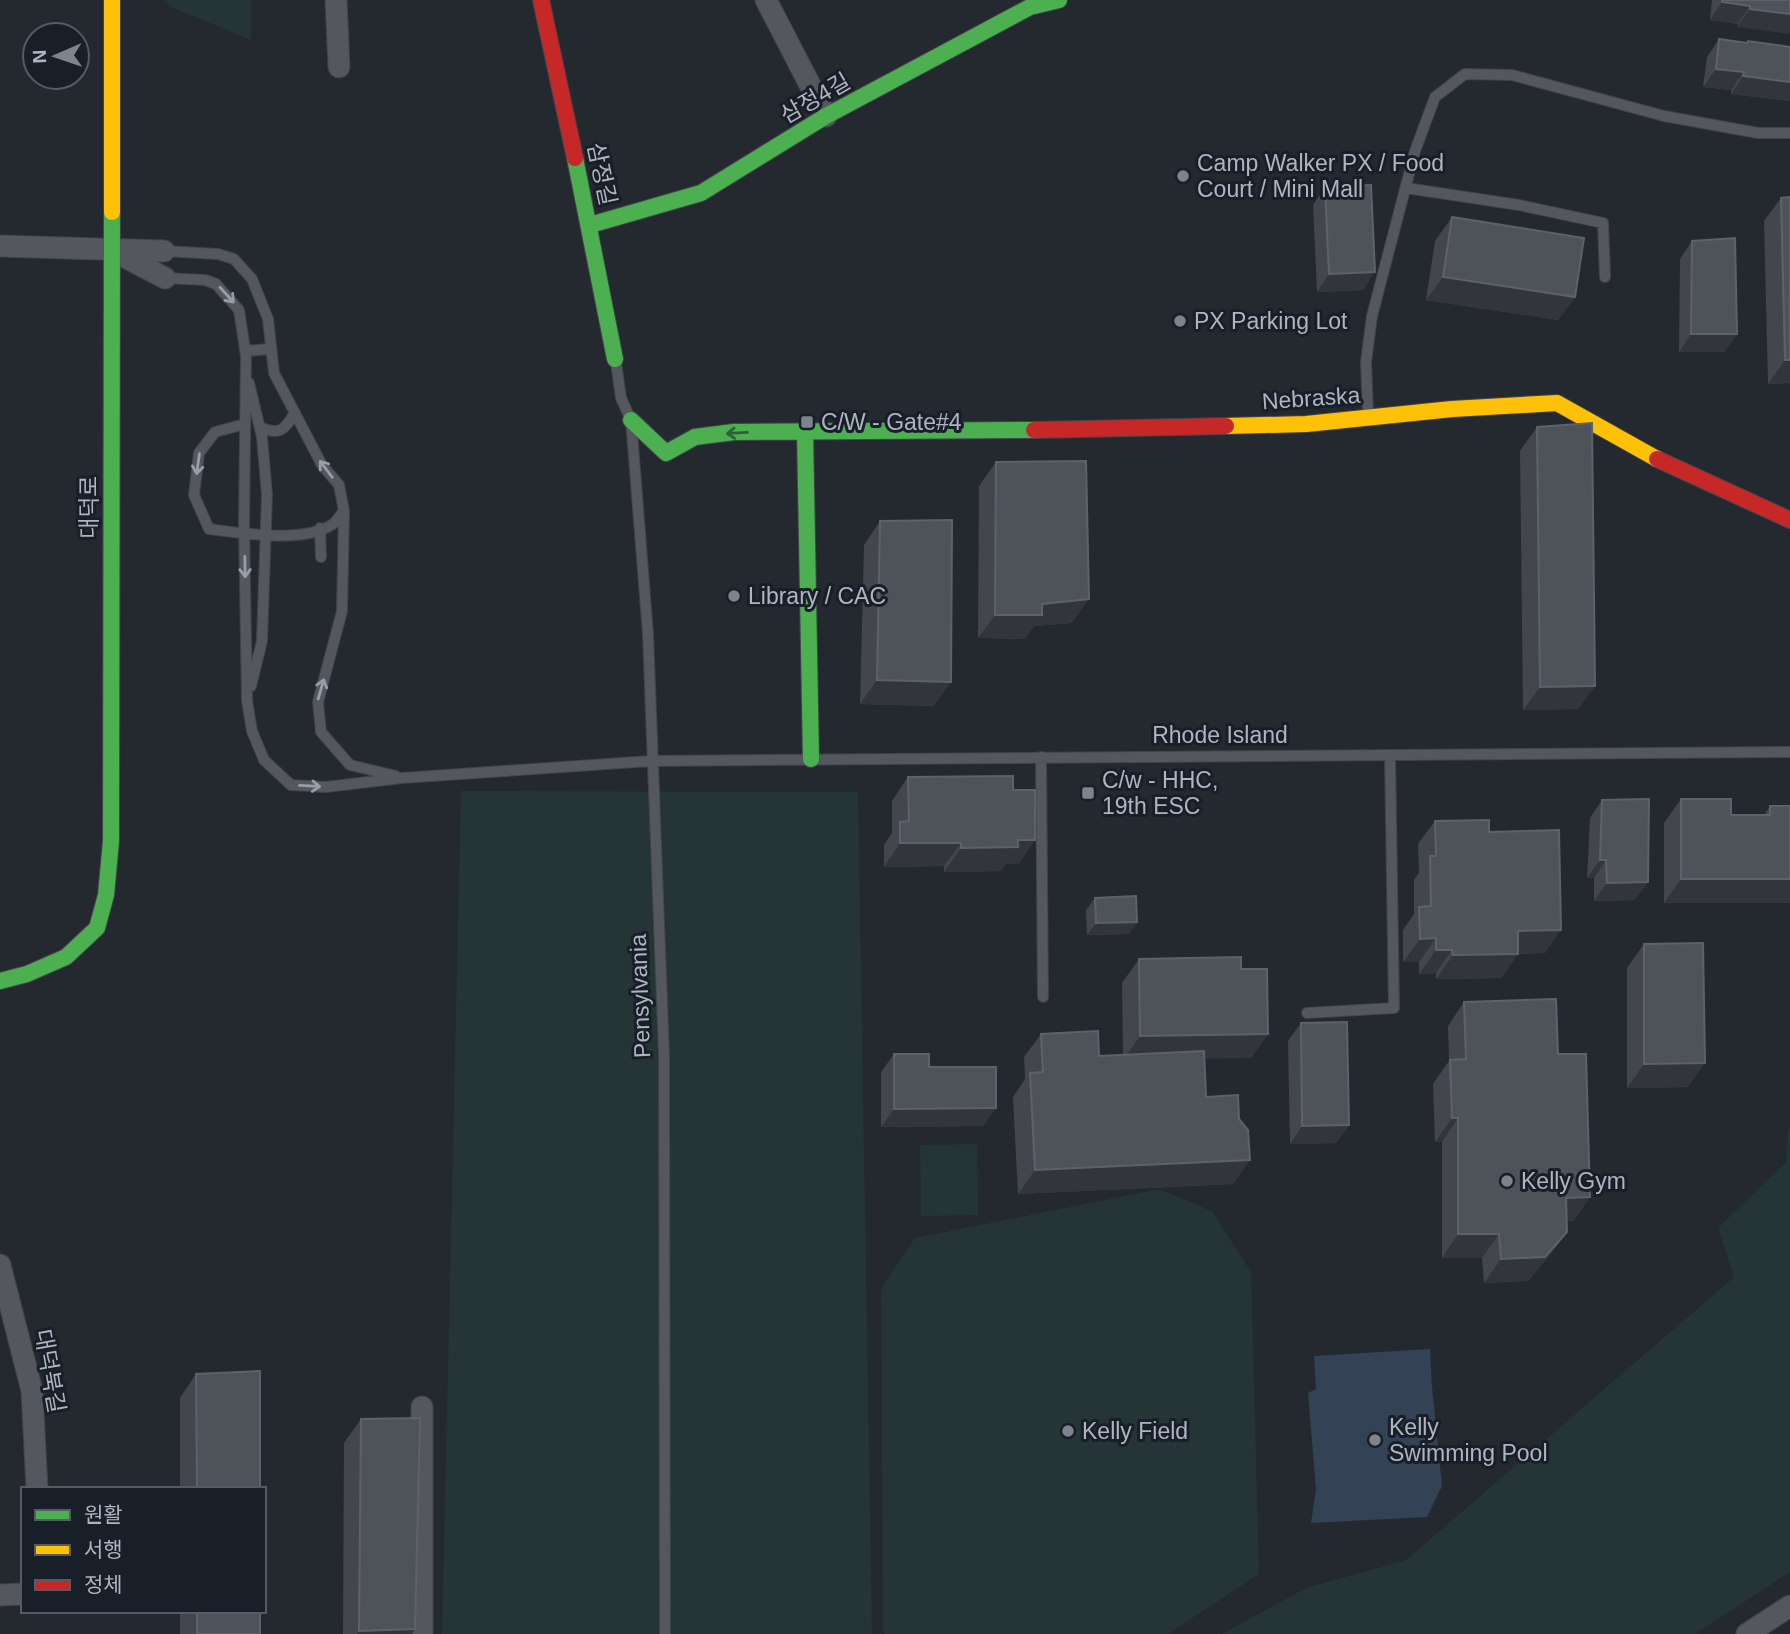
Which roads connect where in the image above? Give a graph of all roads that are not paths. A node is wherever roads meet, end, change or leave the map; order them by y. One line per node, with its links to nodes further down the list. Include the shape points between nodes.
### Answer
1 (113, 0): 13 (street, 대덕로)
2 (336, 0): 7 (street)
3 (541, 0): 11 (street, 삼정길)
4 (766, 0): 8 (street)
5 (1059, 0): 6 (street, 삼정4길)
6 (1028, 3): 8 (street, 삼정4길)
7 (339, 67)
8 (826, 116): 11 (street, 삼정4길, via 701,194)
9 (1790, 133): 10 (lane, via 1758,133 1664,116 1512,75 1465,74 1435,97)
10 (1406, 188): 15 (lane, via 1603,223); 22 (lane, via 1372,316 1366,362)
11 (590, 225): 19 (street, 삼정길)
12 (0, 246): 13 (street)
13 (112, 250): 14 (street); 16 (street); 40 (street, 대덕로, via 111,841 106,895 97,928 66,957)
14 (164, 251): 17 (lane, via 218,254 244,268 268,319)
15 (1605, 277)
16 (164, 278): 18 (lane, one-way to 18, via 205,280 226,293 239,310)
17 (270, 349): 18 (lane); 21 (lane, via 274,373)
18 (245, 351): 20 (lane)
19 (615, 359): 23 (lane, Pensylvania, via 621,398)
20 (245, 367): 24 (lane); 25 (lane)
21 (295, 413): 25 (lane, via 281,430); 27 (lane, one-way to 21, via 339,485 322,465)
22 (1368, 417): 26 (street, Nebraska, via 1306,424); 28 (street, Nebraska, via 1557,403 1669,466)
23 (631, 421): 26 (street, Nebraska, one-way to 23, via 695,437 666,453); 38 (lane, Pensylvania, via 648,634)
24 (245, 424): 30 (lane); 30 (lane, one-way to 30, via 215,432 199,453 194,495 209,529)
25 (260, 427): 31 (lane)
26 (805, 431): 37 (street)
27 (344, 511): 29 (lane, via 332,524); 39 (lane, one-way to 27, via 350,765 321,732 318,702 342,611)
28 (1790, 520)
29 (320, 528): 31 (lane); 32 (lane)
30 (245, 534): 31 (lane); 33 (lane, one-way to 33)
31 (266, 537): 33 (lane, via 262,641)
32 (321, 557)
33 (247, 701): 39 (lane, Rhode Island, one-way to 39, via 252,731 264,760 291,785 326,787)
34 (1790, 752): 35 (lane, Rhode Island)
35 (1390, 755): 36 (lane, Rhode Island); 42 (lane, via 1394,1008)
36 (1041, 757): 37 (lane, Rhode Island); 41 (lane)
37 (811, 759): 38 (lane, Rhode Island)
38 (651, 761): 39 (lane, Rhode Island); 50 (lane, Pensylvania, via 664,1054)
39 (402, 778)
40 (0, 981)
41 (1043, 997)
42 (1307, 1013)
43 (0, 1265): 45 (street, 대덕북길, via 32,1391)
44 (422, 1406): 49 (street)
45 (37, 1487)
46 (21, 1594): 47 (street)
47 (0, 1595)
48 (1790, 1606): 51 (street)
49 (422, 1634)
50 (665, 1634)
51 (1747, 1634)

